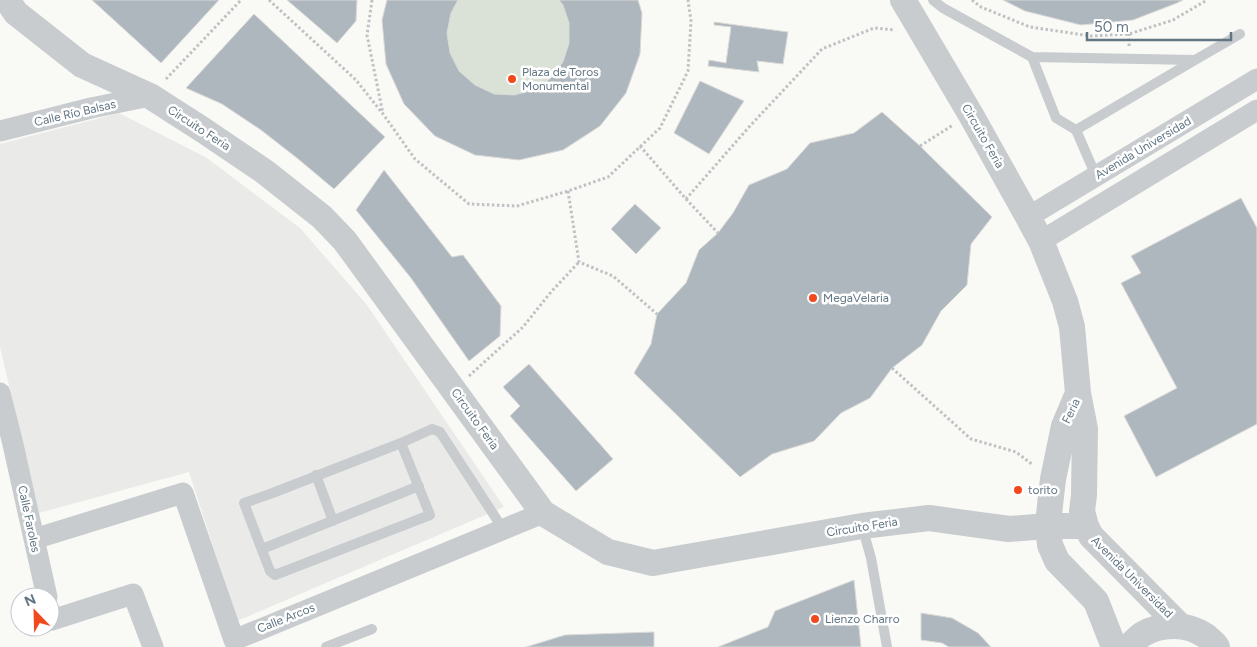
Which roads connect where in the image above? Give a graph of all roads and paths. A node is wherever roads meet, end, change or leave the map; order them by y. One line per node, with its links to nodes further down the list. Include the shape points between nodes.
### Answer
1 (7, 0): 15 (street, Circuito Feria, via 16,13 82,65)
2 (241, 0): 15 (path)
3 (269, 0): 17 (path, via 356,80)
4 (372, 0): 17 (path, via 367,35)
5 (688, 0): 21 (path, via 691,21 688,71 660,128)
6 (903, 0): 10 (street, Circuito Feria)
7 (933, 0): 12 (lane)
8 (972, 0): 9 (path, via 981,7 1030,27 1091,36 1129,34 1173,20)
9 (1207, 0)
10 (922, 31): 18 (street, Circuito Feria); 25 (path, via 874,28 822,49)
11 (1240, 34): 13 (lane)
12 (1032, 57): 13 (lane); 19 (lane, via 1056,118)
13 (1195, 60): 19 (lane)
14 (1257, 79): 23 (street, Avenida Universidad)
15 (150, 96): 20 (street, Calle Río Balsas); 32 (street, Circuito Feria, via 265,172 322,217 345,242)
16 (1257, 110): 28 (street)
17 (383, 114): 24 (path, via 415,159 470,204 517,206)
18 (971, 115): 22 (path); 26 (street, Circuito Feria)
19 (1076, 130): 23 (lane)
20 (0, 131)
21 (640, 146): 24 (path, via 608,177); 25 (path)
22 (920, 146)
23 (1096, 176): 26 (street, Avenida Universidad)
24 (568, 192): 29 (path)
25 (686, 199): 27 (path)
26 (1028, 217): 28 (street, Circuito Feria)
27 (718, 233)
28 (1041, 241): 34 (street, Circuito Feria, via 1072,327)
29 (580, 262): 30 (path, via 613,276); 32 (path, via 523,327)
30 (657, 314)
31 (892, 368): 37 (path, via 971,439 1016,452)
32 (454, 390): 40 (street, Circuito Feria)
33 (0, 392): 35 (street, Calle Faroles)
34 (1078, 393): 43 (street, Feria, via 1064,426); 44 (street, Feria, via 1085,429 1082,511)
35 (6, 442): 46 (street, Calle Faroles)
36 (401, 443): 38 (lane); 39 (lane); 45 (lane, via 432,429 440,432)
37 (1036, 467)
38 (316, 475): 41 (lane); 47 (lane, via 244,503)
39 (419, 486): 41 (lane); 47 (lane, via 430,516 275,576 270,572)
40 (543, 513): 42 (street, Circuito Feria, via 608,552 653,563); 45 (street, Calle Arcos)
41 (333, 520): 47 (lane)
42 (862, 526): 43 (street, Circuito Feria, via 929,518 1009,529); 56 (lane)
43 (1048, 526): 44 (street, Circuito Feria); 57 (street, via 1050,545 1057,561 1096,601)
44 (1086, 526): 50 (street, Avenida Universidad, via 1091,536)
45 (502, 529): 52 (street, Calle Arcos)
46 (34, 538): 48 (street, Calle Faroles); 52 (street, Calle Arcos, via 183,493)
47 (262, 549)
48 (45, 587)
49 (60, 617): 54 (street, via 133,594)
50 (1180, 626): 53 (street, via 1199,632); 58 (street, via 1160,627 1142,634)
51 (372, 629): 55 (lane)
52 (235, 643)
53 (1217, 646)
54 (153, 647)
55 (326, 647)
56 (887, 647)
57 (1114, 647)
58 (1128, 647)

